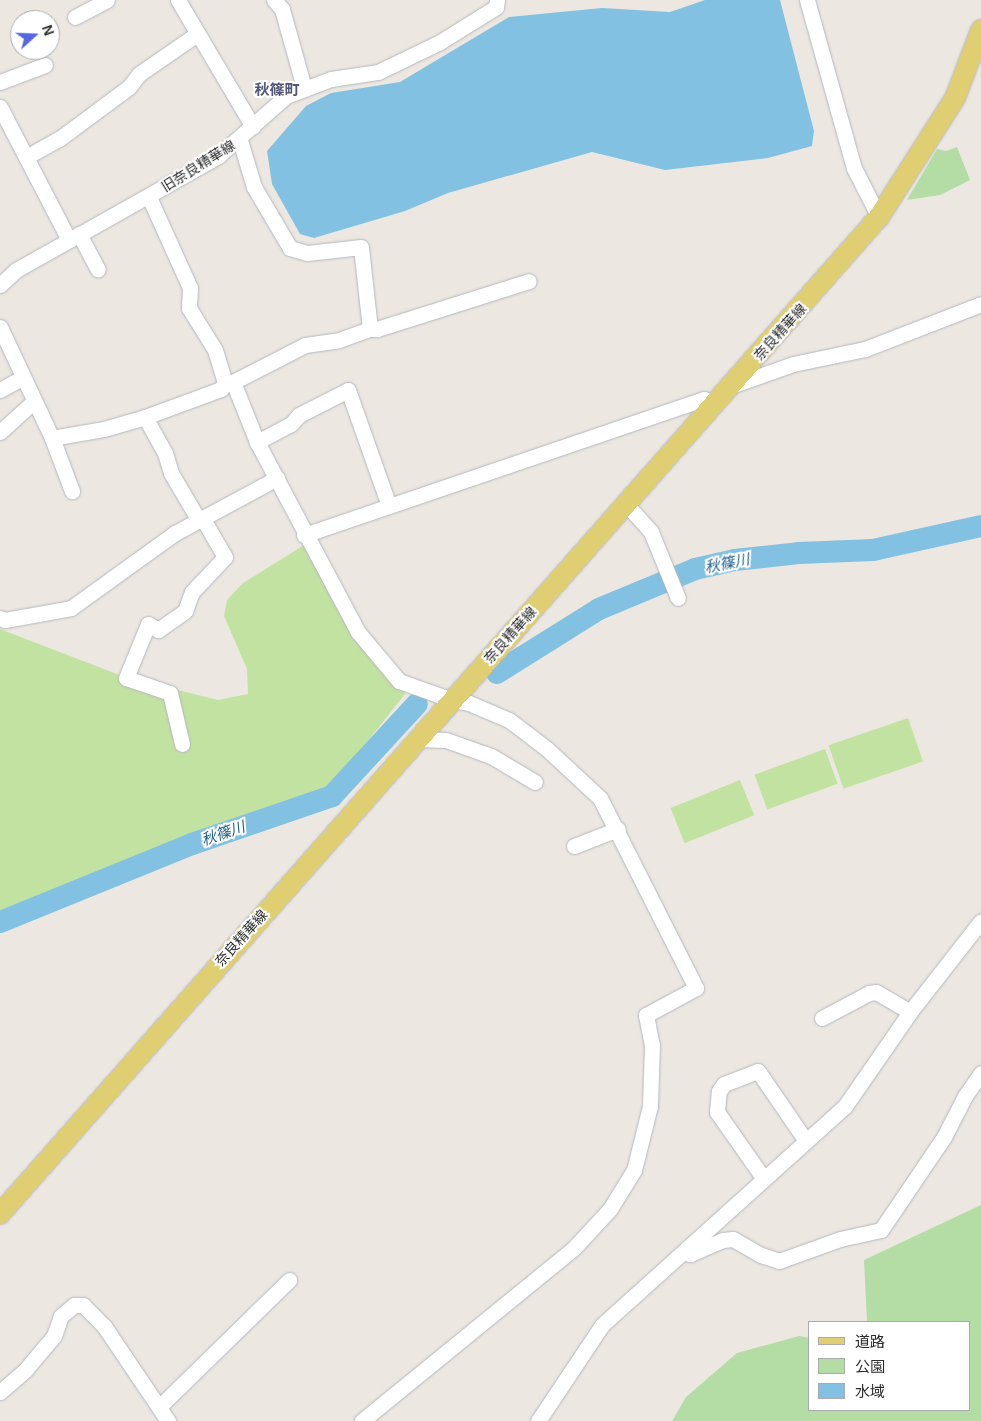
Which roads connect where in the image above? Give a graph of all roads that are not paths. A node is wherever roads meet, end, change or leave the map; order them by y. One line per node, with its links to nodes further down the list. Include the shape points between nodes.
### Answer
1 (107, 0): 6 (street)
2 (178, 0): 8 (street)
3 (274, 0): 11 (street, via 282,9)
4 (497, 0): 11 (street, 旧奈良精華線, via 496,7 440,42 378,72 331,79)
5 (807, 0): 17 (street, via 854,168)
6 (75, 17)
7 (981, 30): 17 (main road, 奈良精華線, via 955,98)
8 (197, 34): 13 (street); 15 (street, via 140,74 129,87 67,133)
9 (45, 65): 10 (street)
10 (0, 82)
11 (304, 88): 13 (street, 旧奈良精華線, via 276,104)
12 (0, 107): 15 (street)
13 (253, 127): 14 (street, 旧奈良精華線)
14 (240, 140): 16 (street, 旧奈良精華線); 24 (street, via 254,187 290,248 307,253 361,247)
15 (26, 157): 18 (street)
16 (150, 196): 18 (street, 旧奈良精華線); 26 (street, via 190,288 189,308 215,350)
17 (879, 217): 27 (main road, 奈良精華線)
18 (74, 237): 19 (street); 21 (street, 旧奈良精華線, via 16,270)
19 (98, 268)
20 (529, 281): 24 (street, via 377,330)
21 (0, 285)
22 (981, 304): 27 (street, via 865,349 793,364)
23 (0, 327): 25 (street)
24 (370, 329): 26 (street, via 339,340 306,344)
25 (22, 378): 28 (street); 29 (street)
26 (229, 382): 31 (street, via 221,389); 34 (street)
27 (731, 386): 30 (main road, 奈良精華線)
28 (0, 390)
29 (33, 402): 32 (street); 33 (street)
30 (716, 404): 37 (main road, 奈良精華線); 38 (street, via 704,399)
31 (146, 417): 33 (street, via 104,429); 39 (street, via 165,453 171,473)
32 (0, 432)
33 (52, 438): 36 (street)
34 (257, 442): 35 (street); 38 (street, via 291,424 299,415 348,390)
35 (277, 478): 39 (street); 40 (street)
36 (72, 491)
37 (627, 505): 41 (street, via 651,532); 43 (main road, 奈良精華線)
38 (389, 506): 40 (street)
39 (201, 519): 42 (street, via 71,608 5,620); 45 (street, via 225,557 192,592 185,611 158,630 148,624 126,678 170,693)
40 (304, 534): 43 (street, via 358,632 399,681)
41 (676, 594)
42 (0, 618)
43 (452, 700): 44 (main road, 奈良精華線); 47 (street, via 469,703 509,720 548,749 600,798)
44 (417, 739): 46 (street, via 446,740 491,756); 55 (main road, 奈良精華線)
45 (182, 744)
46 (535, 782)
47 (618, 829): 48 (street); 61 (street, via 696,988 646,1015 652,1045 650,1106 634,1170 610,1209 574,1248)
48 (574, 846)
49 (981, 921): 50 (street)
50 (910, 1012): 51 (street, via 876,992 869,992); 53 (street, via 845,1106)
51 (822, 1018)
52 (981, 1073): 56 (street, via 944,1137 881,1230 840,1239 779,1261 733,1239 690,1254)
53 (806, 1141): 54 (street); 54 (street, via 758,1071 724,1084 719,1091 717,1112)
54 (764, 1179): 56 (street)
55 (0, 1214)
56 (687, 1248): 62 (street, via 602,1325)
57 (289, 1280): 59 (street)
58 (0, 1392): 59 (street, via 26,1369 54,1336 60,1316 74,1305 84,1305 104,1326)
59 (159, 1407): 60 (street)
60 (168, 1421)
61 (362, 1421)
62 (538, 1421)

